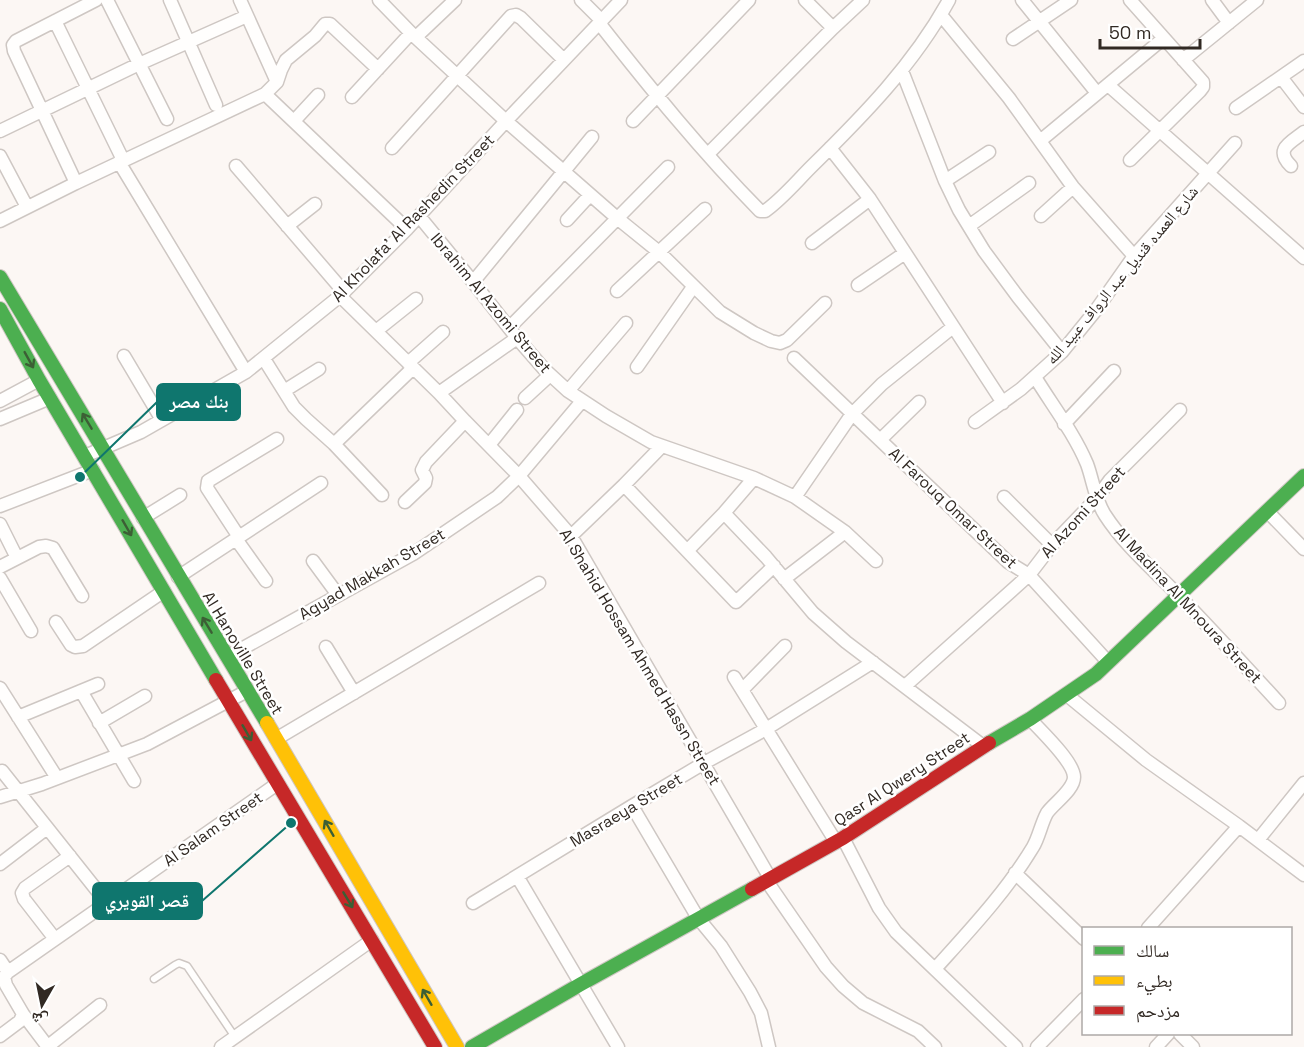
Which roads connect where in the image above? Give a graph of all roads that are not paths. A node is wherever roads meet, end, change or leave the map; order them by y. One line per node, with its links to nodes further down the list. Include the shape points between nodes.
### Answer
1 (96, 0): 20 (street)
2 (107, 0): 32 (street)
3 (170, 0): 28 (street)
4 (240, 0): 19 (street)
5 (379, 0): 25 (street)
6 (455, 0): 25 (street)
7 (581, 0): 21 (street)
8 (621, 0): 21 (street, Al Kholafa' Al Rashedin Street)
9 (805, 0): 24 (street)
10 (863, 0): 24 (street)
11 (949, 0): 18 (street)
12 (1022, 0): 22 (street)
13 (1071, 0): 22 (street)
14 (1130, 0): 26 (street)
15 (1212, 0): 23 (street)
16 (1257, 0): 23 (street)
17 (744, 2): 42 (street)
18 (941, 15): 34 (street); 56 (street)
19 (247, 16): 28 (street); 37 (street)
20 (55, 21): 38 (street); 47 (street, via 13,45)
21 (600, 22): 29 (street, Al Kholafa' Al Rashedin Street); 42 (street)
22 (1040, 22): 27 (street); 39 (street)
23 (1229, 23): 30 (street)
24 (833, 28): 61 (street)
25 (414, 35): 33 (street); 35 (street)
26 (1164, 38): 30 (street); 39 (street)
27 (1014, 39)
28 (188, 42): 32 (street); 44 (street)
29 (564, 60): 35 (street, via 516,15); 50 (street, Al Kholafa' Al Rashedin Street)
30 (1183, 60): 53 (street, via 1203,87)
31 (1304, 61): 36 (street)
32 (139, 64): 38 (street); 48 (street)
33 (378, 69): 37 (street, via 327,23 286,60); 43 (street)
34 (902, 71): 59 (street); 70 (street)
35 (457, 76): 50 (street); 58 (street)
36 (1281, 77): 45 (street); 46 (street)
37 (277, 82): 40 (street)
38 (88, 88): 47 (street); 64 (street)
39 (1102, 89): 53 (street); 56 (street)
40 (265, 94): 49 (street); 64 (street)
41 (318, 95): 49 (street)
42 (657, 96): 51 (street); 61 (street)
43 (352, 97)
44 (216, 105)
45 (1304, 107)
46 (1236, 108)
47 (42, 111): 52 (street); 71 (street)
48 (167, 119)
49 (294, 121): 86 (street)
50 (506, 121): 68 (street); 79 (street, Al Kholafa' Al Rashedin Street)
51 (633, 121)
52 (0, 131)
53 (1160, 131): 63 (street); 69 (street)
54 (1304, 132): 66 (street, via 1285,148 1283,155)
55 (592, 137): 68 (street)
56 (1040, 141): 73 (street)
57 (1235, 143): 69 (street, شارع العمده قنديل عبد الرواف عبيد الله)
58 (392, 148)
59 (831, 148): 61 (street, via 765,212); 75 (street)
60 (989, 152): 70 (street)
61 (708, 154)
62 (0, 156): 77 (street)
63 (1130, 160)
64 (121, 161): 71 (street); 114 (street)
65 (236, 166): 84 (street, Al Shahid Hossam Ahmed Hassn Street)
66 (1291, 166)
67 (668, 167): 81 (street)
68 (563, 171): 74 (street); 93 (street)
69 (1208, 174): 90 (street, شارع العمده قنديل عبد الرواف عبيد الله); 91 (street)
70 (945, 181): 85 (street)
71 (76, 183): 77 (street)
72 (1029, 183): 85 (street)
73 (1073, 187): 80 (street); 90 (street)
74 (590, 195): 81 (street); 82 (street)
75 (870, 199): 87 (street); 89 (street)
76 (315, 204): 84 (street)
77 (27, 207): 83 (street)
78 (705, 209): 88 (street)
79 (419, 216): 86 (street, Al Kholafa' Al Rashedin Street); 93 (street, Ibrahim Al Azomi Street)
80 (1041, 216)
81 (617, 218): 88 (street); 105 (street)
82 (567, 220)
83 (0, 221)
84 (287, 226): 97 (street, Al Shahid Hossam Ahmed Hassn Street)
85 (969, 226): 106 (street, via 990,260)
86 (407, 229): 97 (street, Al Kholafa' Al Rashedin Street)
87 (812, 243)
88 (659, 252): 95 (street); 96 (street)
89 (905, 253): 94 (street); 102 (street)
90 (1134, 256): 106 (street, شارع العمده قنديل عبد الرواف عبيد الله)
91 (1304, 258)
92 (0, 277): 140 (street, Al Hanoville Street, one-way to 92)
93 (473, 282): 105 (street, Ibrahim Al Azomi Street)
94 (858, 285)
95 (693, 287): 99 (street, via 720,312 754,333 780,343); 111 (street)
96 (616, 291)
97 (342, 294): 103 (street, Al Shahid Hossam Ahmed Hassn Street); 109 (street, Al Kholafa' Al Rashedin Street)
98 (416, 299): 103 (street)
99 (825, 303)
100 (2, 318): 117 (street, one-way to 117)
101 (626, 323): 119 (street)
102 (953, 327): 126 (street); 129 (street, via 882,384)
103 (375, 331): 110 (street, Al Shahid Hossam Ahmed Hassn Street)
104 (443, 332): 110 (street)
105 (513, 333): 115 (street, Ibrahim Al Azomi Street); 120 (street)
106 (1062, 352): 116 (street, شارع العمده قنديل عبد الرواف عبيد الله)
107 (124, 356): 131 (street)
108 (794, 358): 129 (street, Al Farouq Omar Street)
109 (264, 359): 114 (street, Al Kholafa' Al Rashedin Street); 118 (street)
110 (410, 365): 120 (street, Al Shahid Hossam Ahmed Hassn Street); 137 (street)
111 (637, 367)
112 (319, 369): 118 (street)
113 (1114, 371): 134 (street)
114 (246, 372): 131 (street, Al Kholafa' Al Rashedin Street)
115 (550, 375): 119 (street, Ibrahim Al Azomi Street); 122 (street)
116 (1035, 378): 126 (street, شارع العمده قنديل عبد الرواف عبيد الله); 134 (street, Al Madina Al Mnoura Street)
117 (39, 380): 121 (street); 123 (street)
118 (284, 391): 137 (street, via 306,420)
119 (568, 391): 124 (street, Ibrahim Al Azomi Street)
120 (439, 393): 132 (street, Al Shahid Hossam Ahmed Hassn Street)
121 (50, 398): 130 (street); 141 (street)
122 (525, 398)
123 (0, 401)
124 (582, 401): 139 (street, Ibrahim Al Azomi Street); 143 (street, Agyad Makkah Street)
125 (919, 402): 136 (street)
126 (1004, 403): 133 (street, شارع العمده قنديل عبد الرواف عبيد الله)
127 (517, 410): 138 (street)
128 (1180, 410): 152 (street, Al Azomi Street)
129 (852, 414): 136 (street, Al Farouq Omar Street); 150 (street)
130 (0, 419)
131 (162, 420): 140 (street, Al Kholafa' Al Rashedin Street)
132 (465, 421): 138 (street, Al Shahid Hossam Ahmed Hassn Street); 153 (street, via 426,462 422,470 425,483)
133 (975, 422)
134 (1064, 424): 152 (street, Al Madina Al Mnoura Street, via 1086,463)
135 (277, 439): 161 (street, via 207,481 207,488)
136 (880, 440): 170 (street, Al Farouq Omar Street, via 1008,562)
137 (333, 444): 149 (street)
138 (489, 445): 143 (street, Al Shahid Hossam Ahmed Hassn Street)
139 (662, 446): 145 (street, Ibrahim Al Azomi Street); 147 (street)
140 (103, 448): 141 (street, Al Kholafa' Al Rashedin Street); 157 (street, Al Hanoville Street)
141 (84, 456): 142 (street)
142 (93, 470): 154 (street); 176 (street, one-way to 176)
143 (519, 476): 160 (street, Al Shahid Hossam Ahmed Hassn Street); 177 (street, Agyad Makkah Street, via 497,497 422,547)
144 (1304, 476): 155 (street, Qasr Al Qwery Street)
145 (754, 478): 150 (street, Ibrahim Al Azomi Street); 156 (street)
146 (321, 483): 161 (street)
147 (624, 485): 160 (street); 164 (street)
148 (180, 495): 157 (street)
149 (382, 495)
150 (795, 497): 159 (street, Ibrahim Al Azomi Street)
151 (1004, 497): 162 (street)
152 (1097, 498): 162 (street, Al Azomi Street); 179 (street, Al Madina Al Mnoura Street, via 1120,535)
153 (405, 502)
154 (0, 506)
155 (1267, 512): 163 (street); 179 (street, Qasr Al Qwery Street)
156 (724, 513): 164 (street); 168 (street)
157 (143, 518): 171 (street, Al Hanoville Street)
158 (0, 524): 165 (street)
159 (844, 532): 167 (street, Ibrahim Al Azomi Street); 173 (street)
160 (571, 536): 206 (street, Al Shahid Hossam Ahmed Hassn Street)
161 (238, 538): 171 (street); 174 (street)
162 (1052, 545): 170 (street, Al Azomi Street)
163 (1304, 549)
164 (687, 551): 168 (street, via 736,602)
165 (16, 558): 169 (street); 178 (street, via 39,547 53,548)
166 (313, 561): 177 (street)
167 (876, 561)
168 (774, 566): 173 (street)
169 (0, 567)
170 (1029, 574): 186 (street, Al Farouq Omar Street); 189 (street, Al Azomi Street)
171 (178, 577): 184 (street, Al Hanoville Street, one-way to 171)
172 (0, 578): 181 (street)
173 (784, 579): 185 (street, via 813,613)
174 (266, 581)
175 (539, 583): 194 (street)
176 (164, 591): 180 (street, via 78,648 71,645); 197 (street)
177 (338, 595): 184 (street, Agyad Makkah Street)
178 (82, 596)
179 (1179, 596): 186 (street, Qasr Al Qwery Street); 198 (street, Al Madina Al Mnoura Street)
180 (56, 622)
181 (32, 631)
182 (785, 646): 191 (street)
183 (326, 647): 194 (street)
184 (226, 657): 193 (street, Al Hanoville Street)
185 (873, 662): 189 (street); 202 (street, Masraeya Street)
186 (1108, 662): 196 (street, Qasr Al Qwery Street)
187 (734, 676): 191 (street)
188 (99, 684): 192 (street)
189 (905, 686): 204 (street)
190 (0, 688): 199 (street)
191 (742, 690): 202 (street)
192 (81, 691): 199 (street); 201 (street)
193 (247, 691): 197 (street); 203 (street, Al Hanoville Street)
194 (354, 693): 203 (street)
195 (145, 696): 201 (street)
196 (1067, 696): 200 (street, Qasr Al Qwery Street); 215 (street, via 1146,760)
197 (229, 702): 205 (street, via 154,741); 211 (street, one-way to 211)
198 (1279, 703)
199 (18, 717): 208 (street)
200 (1030, 719): 204 (street, Qasr Al Qwery Street); 221 (street, via 1068,761 1074,774 1070,788 1048,813)
201 (99, 723): 205 (street)
202 (766, 729): 206 (street, Masraeya Street); 217 (street)
203 (276, 739): 247 (street, Al Hanoville Street, one-way to 203)
204 (983, 746): 217 (street, Qasr Al Qwery Street)
205 (118, 754): 208 (street); 209 (street)
206 (704, 763): 214 (street, Masraeya Street); 224 (street, Al Shahid Hossam Ahmed Hassn Street)
207 (2, 771): 212 (street)
208 (57, 778): 212 (street)
209 (134, 781)
210 (1304, 783): 218 (street)
211 (277, 784): 225 (street, Al Salam Street); 231 (street, one-way to 231)
212 (18, 790): 213 (street); 216 (street)
213 (0, 796)
214 (632, 806): 223 (street, Masraeya Street); 227 (street)
215 (1239, 826): 218 (street); 228 (street)
216 (48, 828): 219 (street); 220 (street)
217 (839, 840): 224 (street, Qasr Al Qwery Street); 233 (street, via 896,932)
218 (1258, 840): 222 (street)
219 (70, 856): 225 (street); 230 (street, via 22,893)
220 (1, 862)
221 (1016, 873): 229 (street); 233 (street)
222 (1304, 875)
223 (517, 876): 226 (street, Masraeya Street); 236 (street)
224 (768, 879): 227 (street, Qasr Al Qwery Street); 251 (street, Al Shahid Hossam Ahmed Hassn Street, via 826,967 843,986 863,1003 918,1031)
225 (107, 903): 230 (street, Al Salam Street)
226 (473, 903)
227 (698, 918): 236 (street, Qasr Al Qwery Street); 250 (street, via 750,992 761,1013)
228 (1149, 927)
229 (1082, 938)
230 (55, 939): 234 (street, Al Salam Street)
231 (372, 940): 243 (street); 244 (street)
232 (0, 960): 234 (street)
233 (935, 969): 252 (street)
234 (4, 976): 239 (street)
235 (153, 979): 243 (lane, via 175,965 187,966)
236 (581, 984): 248 (street, Qasr Al Qwery Street); 249 (street)
237 (1082, 1000): 253 (street)
238 (100, 1005): 245 (street)
239 (23, 1014): 242 (street, via 20,1022); 245 (street)
240 (1167, 1035): 254 (street)
241 (1181, 1035): 255 (street)
242 (0, 1036)
243 (235, 1037): 246 (street)
244 (431, 1046)
245 (47, 1047)
246 (221, 1047)
247 (457, 1047)
248 (472, 1047)
249 (618, 1047)
250 (769, 1047)
251 (935, 1047)
252 (1016, 1047)
253 (1037, 1047)
254 (1156, 1047)
255 (1193, 1047)

